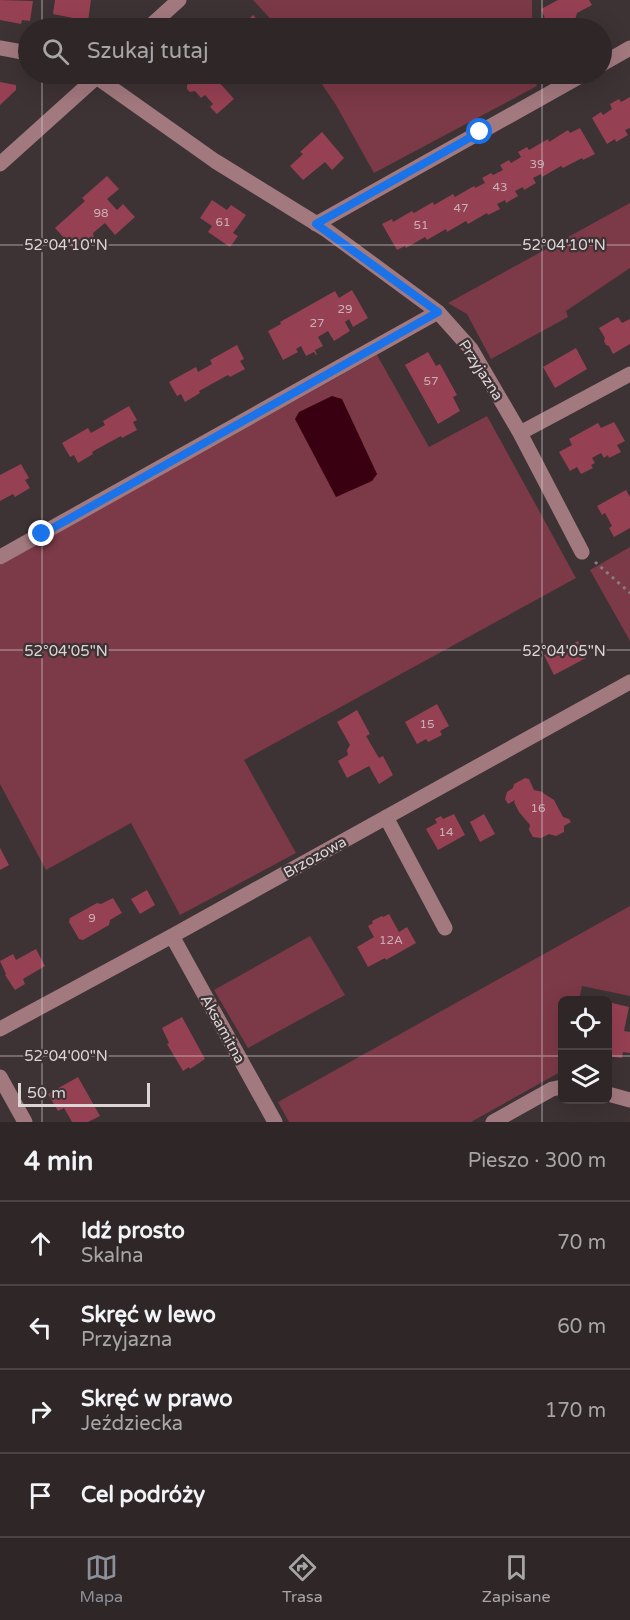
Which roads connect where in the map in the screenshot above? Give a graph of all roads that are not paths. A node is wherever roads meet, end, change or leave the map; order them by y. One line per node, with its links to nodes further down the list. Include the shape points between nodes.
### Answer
1 (179, 0): 2 (street)
2 (159, 18)
3 (0, 48): 5 (street)
4 (630, 48): 6 (street)
5 (18, 51)
6 (612, 58)
7 (85, 84): 10 (street)
8 (108, 84): 11 (street, Przyjazna, via 215,161)
9 (566, 84): 11 (street)
10 (0, 164)
11 (316, 224): 12 (street, Przyjazna)
12 (438, 312): 14 (street, Przyjazna, via 471,349); 16 (street)
13 (630, 374): 14 (street)
14 (520, 433): 15 (street, Przyjazna)
15 (582, 552)
16 (0, 557)
17 (630, 682): 18 (street, Brzozowa)
18 (386, 817): 19 (street); 20 (street, Brzozowa)
19 (445, 928)
20 (172, 936): 21 (street, Brzozowa); 27 (street, Aksamitna)
21 (0, 1029)
22 (0, 1077): 26 (street)
23 (558, 1088): 28 (street)
24 (612, 1095): 25 (street)
25 (630, 1100)
26 (25, 1122)
27 (275, 1122)
28 (493, 1122)

